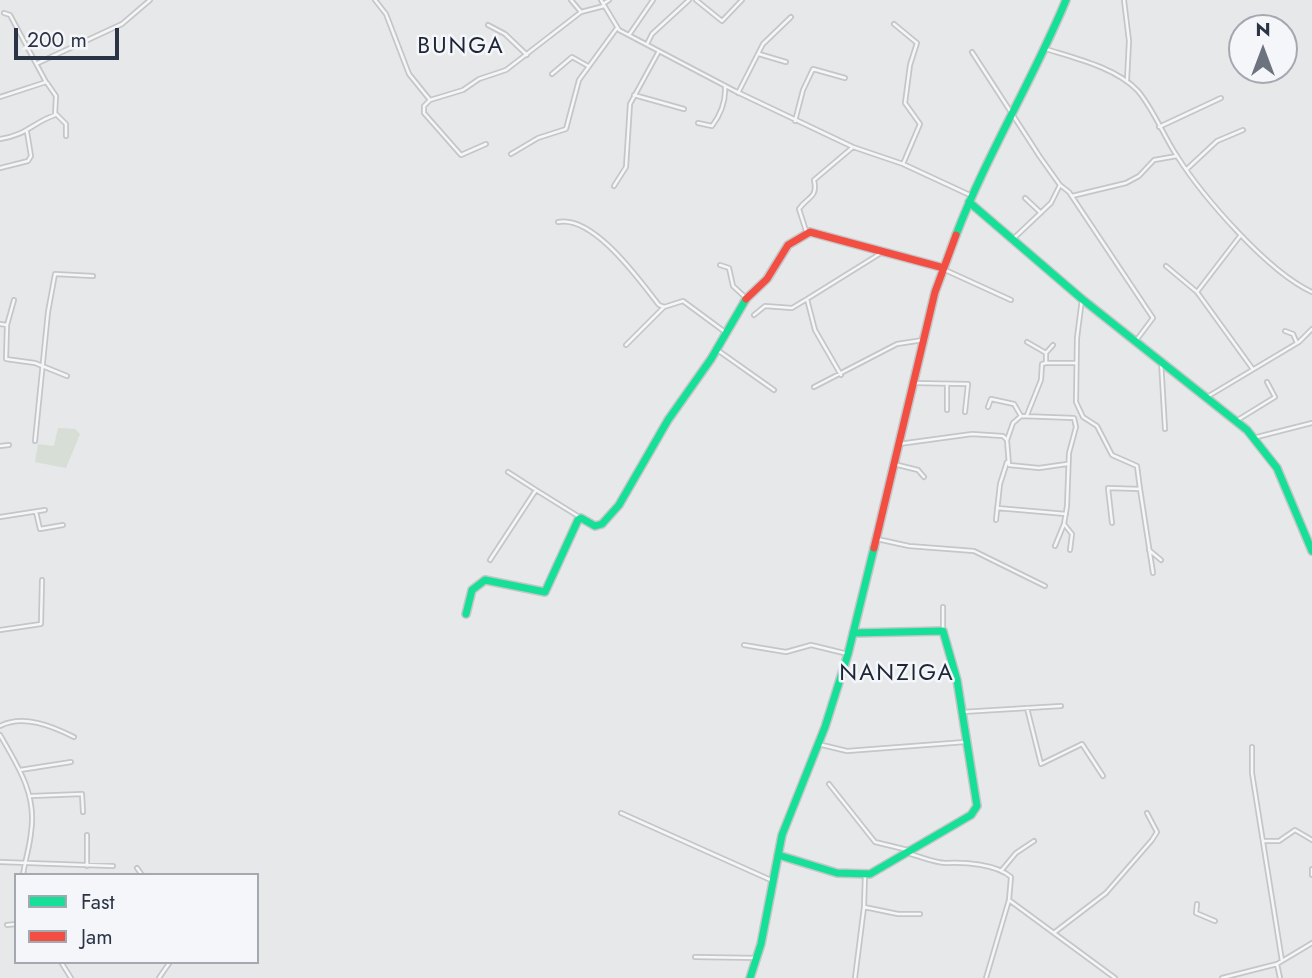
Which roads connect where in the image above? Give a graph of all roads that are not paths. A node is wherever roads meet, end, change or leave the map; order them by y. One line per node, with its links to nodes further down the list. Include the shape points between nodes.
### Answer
1 (150, 0): 25 (street, via 122,24)
2 (375, 0): 37 (street, via 386,14 409,74)
3 (571, 0): 12 (street)
4 (609, 0): 11 (street)
5 (653, 0): 18 (street)
6 (689, 0): 19 (street)
7 (696, 0): 8 (street, via 722,21)
8 (742, 0)
9 (1066, 0): 20 (street)
10 (1124, 0): 31 (street)
11 (603, 3): 12 (street); 17 (street)
12 (580, 12): 24 (street)
13 (4, 13): 25 (street, via 10,15)
14 (791, 17): 23 (street, via 763,44)
15 (894, 24): 52 (street, via 917,43 905,103 920,124)
16 (488, 25): 24 (street)
17 (618, 28): 18 (street); 27 (street)
18 (629, 35): 19 (street)
19 (646, 44): 21 (street)
20 (1046, 49): 31 (street); 39 (street)
21 (659, 51): 32 (street); 34 (street)
22 (972, 51): 39 (street)
23 (759, 54): 26 (street); 33 (street)
24 (527, 55): 37 (street, via 506,71)
25 (38, 62): 30 (street)
26 (786, 62)
27 (588, 66): 28 (street, via 572,57); 50 (street, via 576,87 566,129)
28 (552, 74)
29 (845, 78): 41 (street, via 813,69)
30 (46, 82): 35 (street); 40 (street, via 56,96)
31 (1127, 82): 43 (street)
32 (725, 86): 33 (street); 42 (street, via 715,123)
33 (738, 93): 41 (street)
34 (634, 95): 38 (street); 56 (street, via 626,167)
35 (0, 97)
36 (1221, 98): 43 (street)
37 (430, 100): 48 (street, via 423,110 461,155)
38 (684, 109)
39 (1013, 112): 55 (street); 59 (street)
40 (56, 114): 45 (street); 46 (street, via 66,124)
41 (795, 121): 49 (street)
42 (698, 123)
43 (1159, 127): 51 (street)
44 (1243, 130): 54 (street, via 1217,141)
45 (27, 132): 47 (street); 53 (street, via 28,161)
46 (66, 136)
47 (0, 139)
48 (486, 144)
49 (853, 147): 52 (street); 62 (street, via 814,180 813,198 799,209)
50 (511, 154)
51 (1177, 156): 54 (street); 57 (street, via 1154,160 1126,183)
52 (902, 164): 59 (street)
53 (0, 168)
54 (1187, 169): 63 (street)
55 (1060, 185): 57 (street); 60 (street)
56 (614, 186)
57 (1072, 196): 86 (street, via 1153,318)
58 (1025, 198): 60 (street)
59 (971, 199): 64 (street); 68 (street)
60 (1041, 213): 64 (street)
61 (558, 222): 77 (street, via 577,224 625,260)
62 (807, 234): 65 (street, via 847,240); 72 (street, via 788,245 767,279)
63 (1240, 235): 70 (street); 71 (street)
64 (1012, 240): 74 (street)
65 (881, 253): 68 (street); 73 (street)
66 (720, 265): 72 (street, via 729,268 733,286)
67 (1166, 267): 70 (street)
68 (943, 268): 76 (street); 84 (street)
69 (93, 276): 95 (street, via 55,274)
70 (1197, 292): 96 (street)
71 (1312, 292)
72 (746, 298): 83 (street)
73 (807, 299): 78 (street, via 792,309 765,306); 97 (street, via 815,330)
74 (1082, 299): 86 (street); 94 (street)
75 (14, 300): 80 (street)
76 (1011, 300)
77 (664, 307): 83 (street, via 683,301); 88 (street)
78 (754, 315)
79 (0, 324): 80 (street)
80 (7, 325): 95 (street, via 6,359)
81 (1312, 329): 87 (street)
82 (1285, 331): 87 (street, via 1293,334)
83 (725, 332): 90 (street)
84 (923, 340): 97 (street, via 897,344); 100 (street)
85 (1027, 342): 91 (street)
86 (1135, 342): 92 (street)
87 (1297, 343): 96 (street)
88 (626, 345)
89 (1053, 345): 91 (street)
90 (716, 349): 103 (street); 135 (street, via 619,505 602,524 595,526)
91 (1046, 353): 93 (street)
92 (1161, 361): 104 (street); 114 (street)
93 (1046, 363): 94 (street); 109 (street)
94 (1076, 363): 105 (street)
95 (44, 365): 98 (street); 119 (street)
96 (1252, 368): 104 (street)
97 (841, 375): 102 (street)
98 (67, 376)
99 (1267, 382): 112 (street, via 1275,397)
100 (913, 383): 101 (street); 120 (street)
101 (947, 384): 107 (street); 108 (street, via 968,384)
102 (814, 387)
103 (774, 390)
104 (1207, 397): 112 (street)
105 (1076, 402): 111 (street); 128 (street, via 1083,417 1097,426 1112,455 1137,466)
106 (988, 407): 110 (street, via 991,399 1014,404)
107 (947, 410)
108 (965, 412)
109 (1027, 415): 110 (street); 111 (street)
110 (1021, 416): 115 (street)
111 (1074, 418): 125 (street)
112 (1236, 421): 117 (street)
113 (1312, 423): 117 (street)
114 (1165, 429)
115 (1009, 433): 116 (street); 118 (street)
116 (1003, 436): 118 (street); 120 (street, via 972,434)
117 (1253, 438): 140 (street, via 1277,468)
118 (1007, 440): 123 (street)
119 (35, 441)
120 (899, 444): 124 (street)
121 (9, 445): 122 (street)
122 (0, 446)
123 (1007, 462): 125 (street, via 1039,468); 130 (street)
124 (894, 464): 127 (street, via 918,470); 141 (street)
125 (1068, 464): 133 (street)
126 (508, 472): 129 (street)
127 (924, 477)
128 (1140, 489): 137 (street, via 1108,488); 144 (street)
129 (536, 490): 135 (street); 146 (street)
130 (997, 508): 133 (street); 136 (street)
131 (46, 510): 132 (street)
132 (36, 512): 134 (street); 139 (street, via 40,529)
133 (1066, 514): 138 (street)
134 (0, 517)
135 (581, 518): 152 (street, via 545,592 485,580 472,590)
136 (996, 520)
137 (1112, 523)
138 (1065, 524): 142 (street); 143 (street, via 1072,534)
139 (63, 525)
140 (1309, 536): 145 (street)
141 (877, 538): 150 (street, via 909,547 974,551); 155 (street)
142 (1055, 545)
143 (1070, 550)
144 (1149, 550): 147 (street); 148 (street)
145 (1312, 551)
146 (490, 560)
147 (1161, 560)
148 (1153, 573)
149 (42, 580): 153 (street, via 41,624)
150 (1045, 586)
151 (943, 607): 154 (street)
152 (466, 614)
153 (0, 630)
154 (943, 631): 155 (street); 160 (street)
155 (853, 633): 157 (street)
156 (744, 645): 157 (street, via 786,652 811,645)
157 (848, 654): 165 (street)
158 (1061, 706): 159 (street)
159 (1027, 708): 160 (street); 169 (street, via 1041,764 1082,744)
160 (962, 712): 164 (street)
161 (0, 726): 163 (street, via 27,720)
162 (0, 736): 168 (street)
163 (74, 737)
164 (965, 742): 165 (street, via 847,751); 179 (street, via 976,806 971,815)
165 (818, 744): 180 (street, via 796,793)
166 (1252, 747): 178 (street)
167 (71, 762): 168 (street)
168 (20, 770): 171 (street)
169 (1103, 776)
170 (829, 783): 179 (street, via 875,842)
171 (31, 796): 172 (street, via 82,794); 182 (street, via 32,825)
172 (83, 812)
173 (621, 813): 192 (street)
174 (1147, 813): 200 (street, via 1157,832 1152,840 1106,893)
175 (87, 835): 183 (street)
176 (1312, 840): 178 (street, via 1295,830 1279,841)
177 (1034, 841): 187 (street)
178 (1264, 841): 204 (street)
179 (908, 851): 187 (street, via 944,863 954,860); 190 (street, via 881,871)
180 (778, 855): 190 (street, via 837,873); 192 (street)
181 (0, 862): 182 (street)
182 (24, 862): 183 (street); 188 (street)
183 (87, 866): 184 (street)
184 (113, 866)
185 (137, 868): 189 (street)
186 (1312, 869): 191 (street)
187 (1001, 871): 193 (street, via 1011,877)
188 (23, 873)
189 (141, 873)
190 (865, 875): 195 (street)
191 (1312, 875)
192 (773, 881): 203 (street)
193 (1009, 900): 200 (street); 208 (street)
194 (1197, 904): 197 (street, via 1196,914)
195 (864, 907): 196 (street); 207 (street)
196 (920, 914)
197 (1214, 921)
198 (14, 924): 199 (street)
199 (7, 925)
200 (1055, 932): 209 (street)
201 (1312, 943): 204 (street)
202 (695, 957): 203 (street)
203 (758, 958): 206 (street)
204 (1282, 961): 205 (street)
205 (1277, 964): 210 (street); 211 (street)
206 (750, 978)
207 (855, 978)
208 (986, 978)
209 (1115, 978)
210 (1222, 978)
211 (1280, 978)

